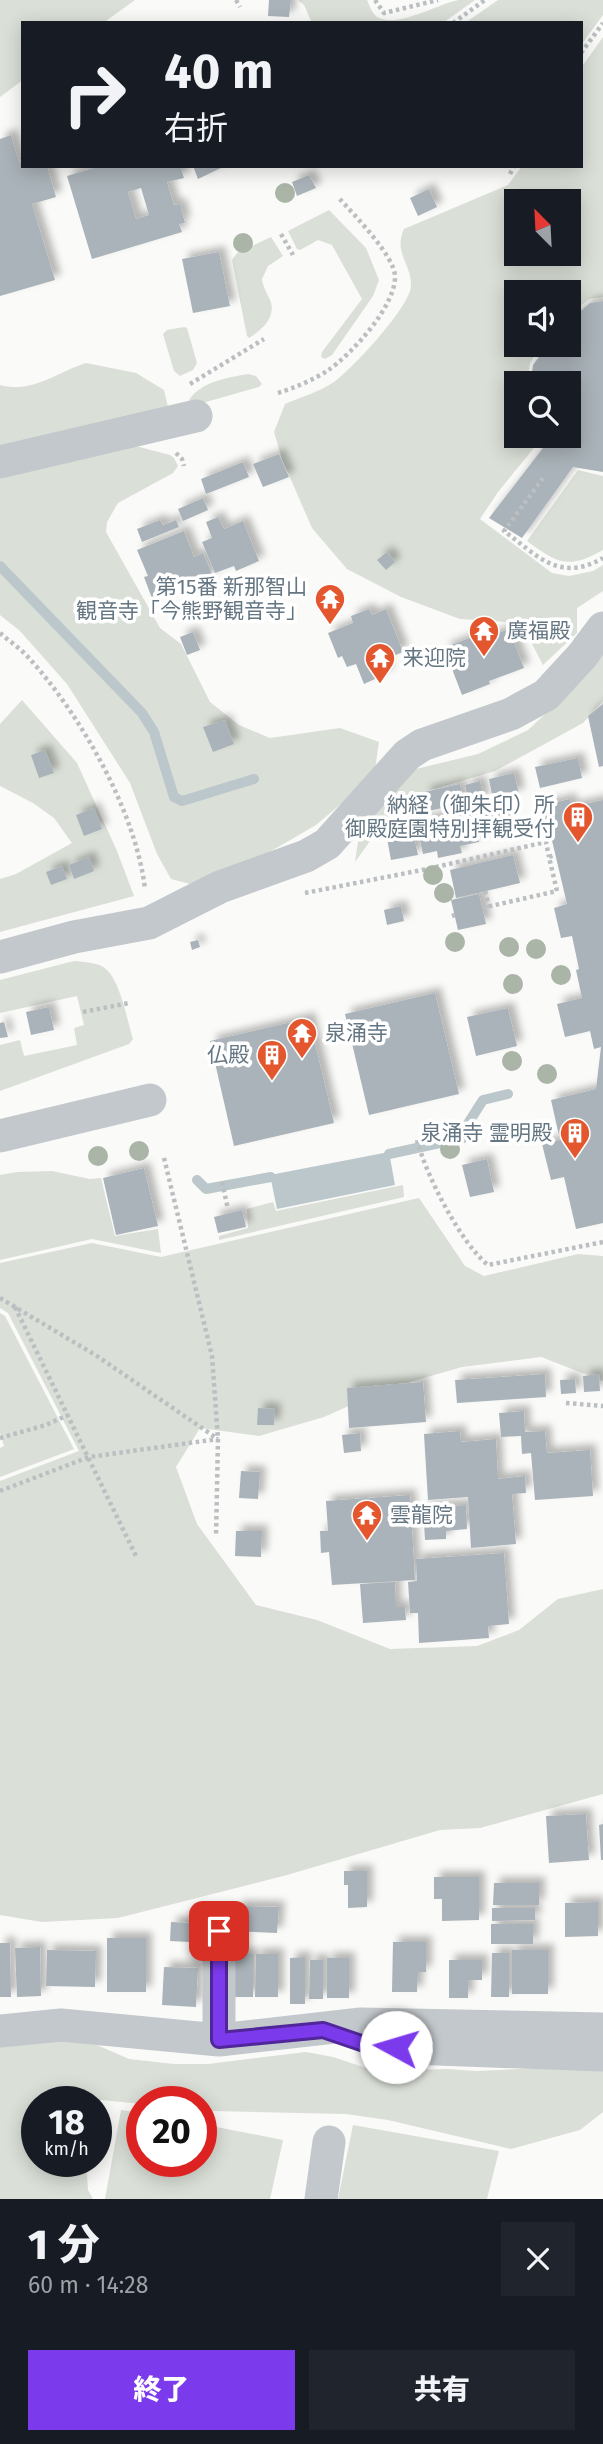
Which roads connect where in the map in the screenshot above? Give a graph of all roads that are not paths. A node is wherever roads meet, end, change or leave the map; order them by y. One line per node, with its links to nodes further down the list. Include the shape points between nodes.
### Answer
1 (196, 416): 2 (street)
2 (0, 461)
3 (603, 628): 4 (street, via 546,695 511,714 422,745 407,755 327,844 306,856 220,887 149,923)
4 (0, 957)
5 (150, 1100): 6 (street)
6 (0, 1136)
7 (219, 1931): 11 (street)
8 (603, 2029): 9 (street, via 361,2024)
9 (323, 2030): 11 (street); 12 (street, via 370,2046)
10 (0, 2031): 11 (street, via 61,2025)
11 (219, 2040)
12 (603, 2055)
13 (329, 2142): 14 (street)
14 (321, 2199)

